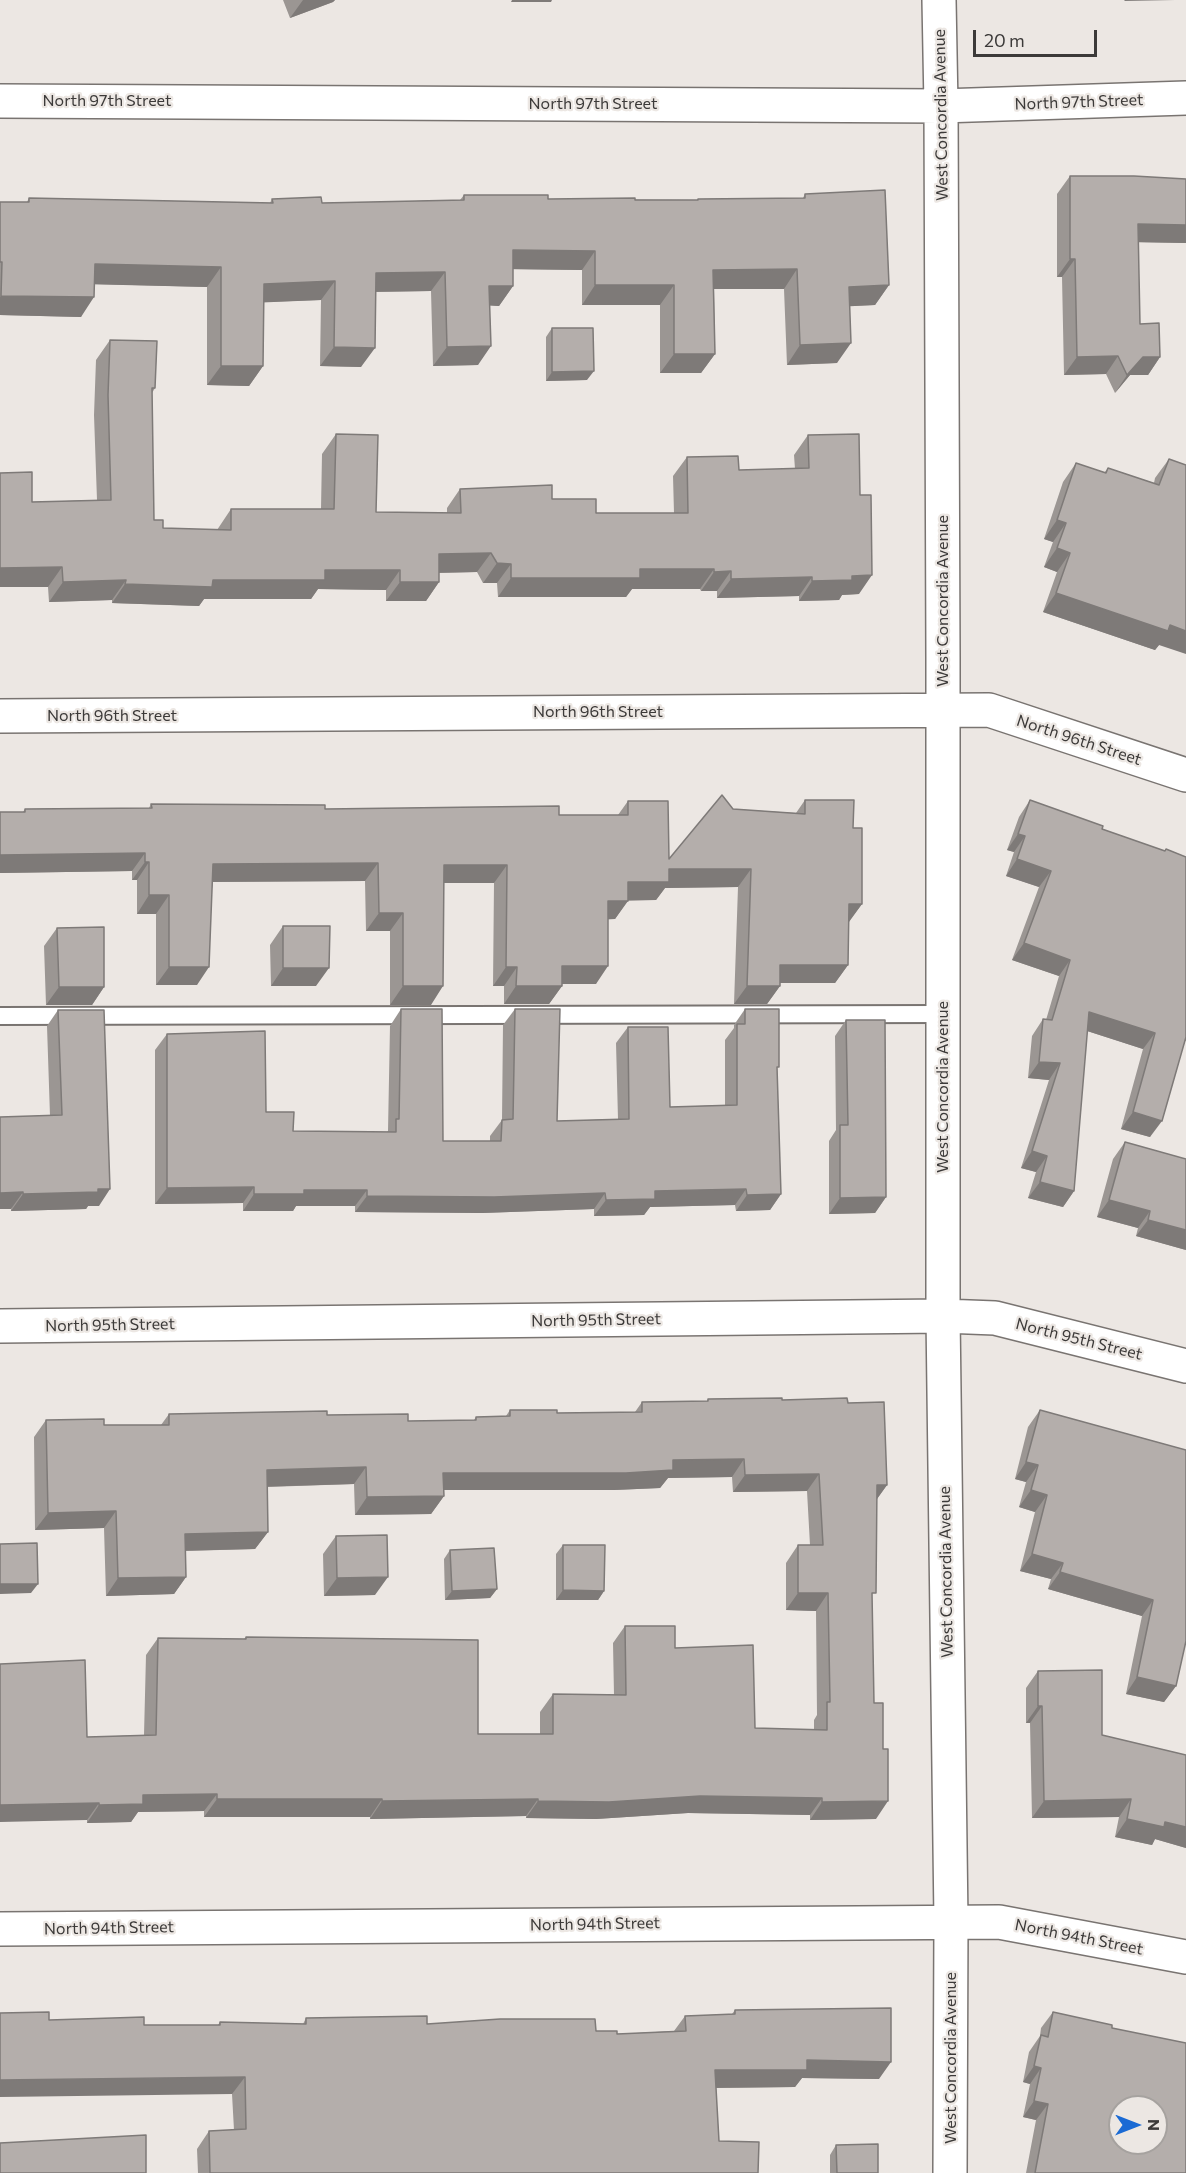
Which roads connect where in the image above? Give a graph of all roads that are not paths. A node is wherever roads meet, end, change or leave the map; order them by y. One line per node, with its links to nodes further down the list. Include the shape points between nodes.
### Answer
1 (939, 0): 4 (street, West Concordia Avenue)
2 (1186, 99): 4 (street, North 97th Street)
3 (0, 101): 4 (street, North 97th Street)
4 (941, 106): 5 (street, West Concordia Avenue)
5 (944, 709): 6 (street, North 96th Street); 7 (street, North 96th Street, via 989,710); 8 (street, West Concordia Avenue)
6 (0, 717)
7 (1186, 775)
8 (944, 1014): 9 (lane); 10 (street, West Concordia Avenue)
9 (0, 1016)
10 (943, 1316): 11 (street, North 95th Street); 12 (street, North 95th Street, via 995,1318); 13 (street, West Concordia Avenue)
11 (0, 1326)
12 (1186, 1366)
13 (951, 1920): 14 (street, North 94th Street); 15 (street, North 94th Street, via 999,1922); 16 (street, West Concordia Avenue)
14 (0, 1929)
15 (1186, 1957)
16 (950, 2173)

